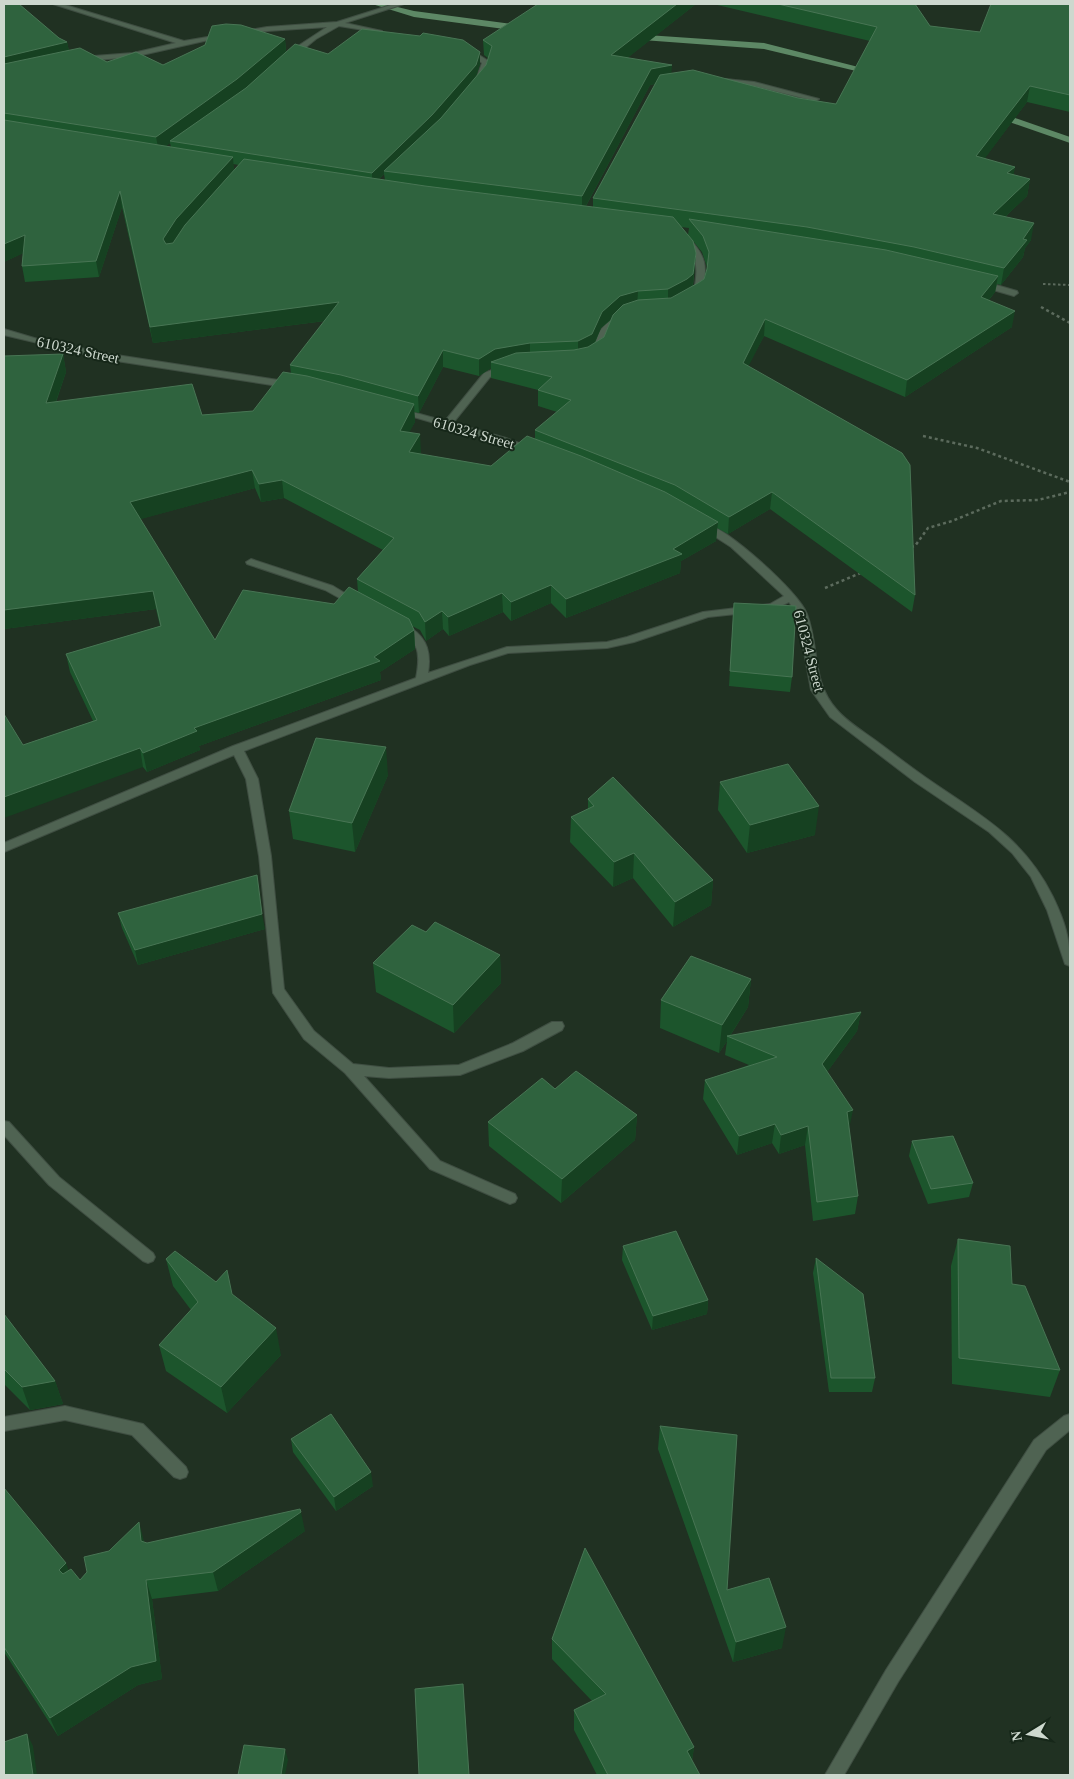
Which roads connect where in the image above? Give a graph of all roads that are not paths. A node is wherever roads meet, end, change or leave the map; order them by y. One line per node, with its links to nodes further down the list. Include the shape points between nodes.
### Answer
1 (56, 4): 5 (street)
2 (401, 4): 3 (street)
3 (337, 24): 4 (street); 5 (street, via 267,29); 8 (street, via 303,43)
4 (386, 32)
5 (184, 43): 7 (street, via 133,55)
6 (454, 45): 10 (street, via 486,62)
7 (79, 59)
8 (282, 65)
9 (717, 80): 11 (street, via 754,84)
10 (476, 86)
11 (815, 99)
12 (694, 233): 15 (street, via 677,231 699,254 703,269 698,292)
13 (969, 280): 14 (street)
14 (1014, 293)
15 (687, 300)
16 (632, 312): 18 (street, via 609,324 601,336 598,353)
17 (4, 332): 20 (street, 610324 Street, via 137,362)
18 (589, 358)
19 (515, 367): 22 (street, via 487,375)
20 (300, 387)
21 (390, 409): 22 (street, 610324 Street)
22 (447, 424): 23 (street, 610324 Street)
23 (539, 453)
24 (692, 519): 26 (street, 610324 Street, via 735,545)
25 (251, 562): 27 (street, via 329,588)
26 (791, 596): 29 (street, via 773,607 707,614 607,645 507,650 466,662); 32 (street, 610324 Street, via 802,614 817,690 824,704 912,774 993,829 1016,850 1040,884 1053,910)
27 (364, 607)
28 (390, 620): 29 (street, via 415,634 423,644 425,661)
29 (421, 681): 30 (street)
30 (237, 749): 31 (street); 34 (street, via 252,779 266,856 278,990 308,1035)
31 (4, 848)
32 (1070, 961)
33 (557, 1026): 34 (street, via 518,1047 460,1070 389,1073)
34 (350, 1069): 36 (street, via 435,1165)
35 (4, 1126): 37 (street, via 54,1182)
36 (510, 1198)
37 (148, 1257)
38 (1070, 1421): 41 (street, via 1040,1445 892,1676)
39 (4, 1424): 40 (street, via 65,1413 138,1429)
40 (180, 1472)
41 (834, 1775)

